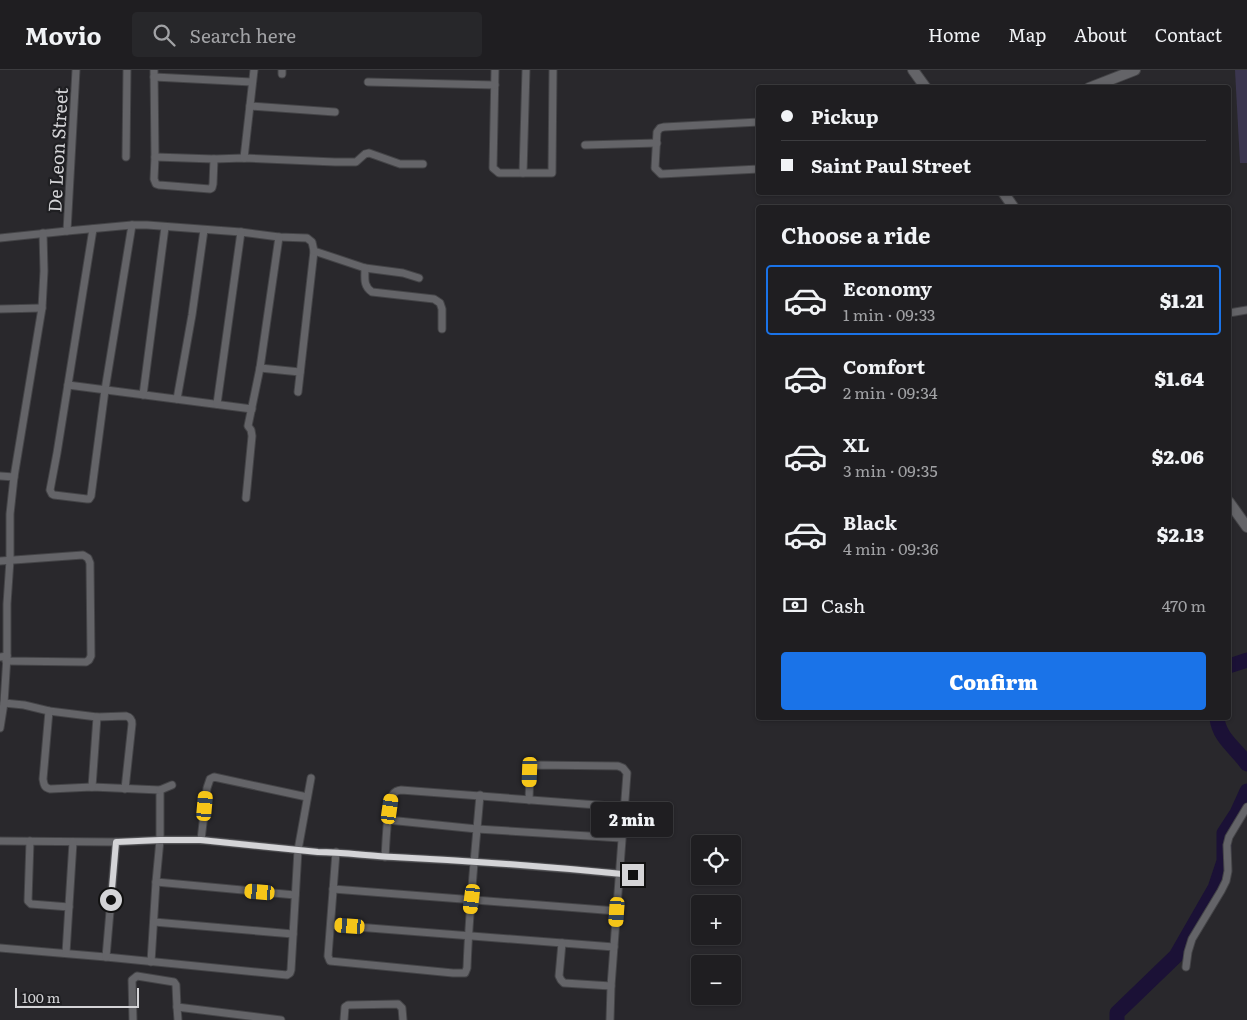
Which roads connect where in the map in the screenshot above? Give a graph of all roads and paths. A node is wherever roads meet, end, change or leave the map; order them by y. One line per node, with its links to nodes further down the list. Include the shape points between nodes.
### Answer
1 (76, 70): 31 (street, De Leon Street)
2 (127, 70): 20 (street)
3 (254, 70): 10 (street)
4 (494, 70): 12 (street)
5 (526, 70): 26 (street)
6 (554, 70): 26 (street, via 552,172)
7 (913, 70): 13 (main road)
8 (1134, 70): 14 (main road)
9 (154, 74): 10 (street); 21 (street)
10 (252, 82): 15 (street)
11 (368, 82): 12 (street)
12 (495, 85): 26 (street, via 493,168 499,173)
13 (924, 85)
14 (1096, 85)
15 (250, 106): 16 (street); 22 (street)
16 (335, 112)
17 (756, 122): 18 (street, via 664,127 657,132)
18 (657, 143): 19 (street); 25 (street, via 655,168 660,174)
19 (584, 145)
20 (126, 157)
21 (156, 157): 23 (street); 23 (street, via 156,184 210,189)
22 (244, 158): 23 (street); 24 (street, via 353,162 369,153 400,164)
23 (214, 159)
24 (423, 164)
25 (756, 168)
26 (523, 173)
27 (132, 225): 28 (street); 29 (street); 47 (street)
28 (166, 227): 30 (street); 49 (street)
29 (93, 229): 31 (street); 46 (street)
30 (204, 230): 32 (street); 50 (street)
31 (67, 231): 33 (street)
32 (242, 232): 34 (street); 51 (street)
33 (43, 234): 35 (street); 39 (street)
34 (279, 237): 36 (street, via 307,238 314,244); 44 (street)
35 (0, 238)
36 (314, 251): 37 (street); 45 (street)
37 (365, 268): 38 (street); 43 (street, via 365,284 372,292 434,299 440,303)
38 (419, 278)
39 (42, 308): 40 (street); 54 (street)
40 (0, 309)
41 (1247, 310): 42 (street)
42 (1231, 313)
43 (442, 329)
44 (260, 368): 45 (street); 52 (street)
45 (300, 372): 48 (street)
46 (68, 385): 47 (street); 47 (street, via 50,490 54,495 87,499 91,496)
47 (105, 390): 49 (street)
48 (298, 392)
49 (143, 395): 50 (street)
50 (177, 399): 51 (street)
51 (217, 404): 52 (street)
52 (252, 409): 55 (street, via 248,426 252,436)
53 (0, 476): 54 (street)
54 (14, 477): 58 (street)
55 (246, 498)
56 (1231, 505): 57 (main road)
57 (1247, 527)
58 (10, 560): 59 (street); 60 (street); 61 (street, via 83,555 88,558 91,656 86,662)
59 (0, 561)
60 (3, 605): 61 (street)
61 (4, 658): 62 (street)
62 (4, 703): 63 (street); 65 (street)
63 (49, 711): 64 (street); 68 (street, via 44,786 50,790)
64 (97, 717): 68 (street); 69 (street, via 126,716 132,721)
65 (0, 728)
66 (310, 778): 72 (street)
67 (172, 785): 70 (street)
68 (92, 788): 69 (street)
69 (126, 789): 70 (street)
70 (160, 790): 79 (street)
71 (480, 796): 73 (street); 76 (street, via 396,791 391,798); 77 (street)
72 (307, 797): 80 (street, via 214,777 206,788); 85 (street)
73 (529, 800): 74 (street); 74 (street, via 530,772 534,765 618,766 627,772)
74 (624, 807): 78 (street)
75 (1247, 807): 107 (street, via 1229,837 1226,881 1192,939)
76 (388, 820): 77 (street); 87 (street)
77 (477, 829): 78 (street); 88 (street)
78 (622, 838): 89 (street)
79 (160, 840): 80 (street); 84 (street); 91 (street)
80 (201, 840): 85 (street)
81 (0, 841): 82 (street)
82 (30, 842): 83 (street); 95 (street, via 28,901 31,904)
83 (73, 842): 84 (street); 95 (street)
84 (116, 842): 105 (street)
85 (298, 850): 86 (street); 93 (street)
86 (336, 852): 87 (street); 92 (street)
87 (385, 857): 88 (street)
88 (474, 861): 89 (street); 94 (street)
89 (620, 874): 90 (street); 96 (street)
90 (633, 875)
91 (156, 882): 93 (street); 97 (street)
92 (333, 889): 94 (street); 98 (street)
93 (295, 895): 99 (street)
94 (472, 899): 96 (street); 100 (street)
95 (69, 907): 104 (street)
96 (617, 912): 102 (street)
97 (154, 922): 99 (street); 106 (street)
98 (330, 925): 100 (street); 100 (street, via 330,961 453,973 466,971)
99 (293, 934): 106 (street, via 291,970 287,975)
100 (468, 935): 101 (street)
101 (562, 943): 102 (street); 108 (street, via 560,980 564,983)
102 (614, 947): 108 (street)
103 (0, 948): 104 (street)
104 (66, 953): 105 (street)
105 (106, 957): 106 (street)
106 (150, 962)
107 (1186, 967)
108 (611, 986): 116 (street)
109 (177, 1007): 110 (street); 111 (street, via 174,982 135,977 132,980); 112 (street)
110 (229, 1017): 113 (street)
111 (133, 1020)
112 (178, 1020)
113 (281, 1020)
114 (344, 1020): 115 (street, via 344,1007 348,1005 398,1004 402,1008)
115 (402, 1020)
116 (610, 1020)

